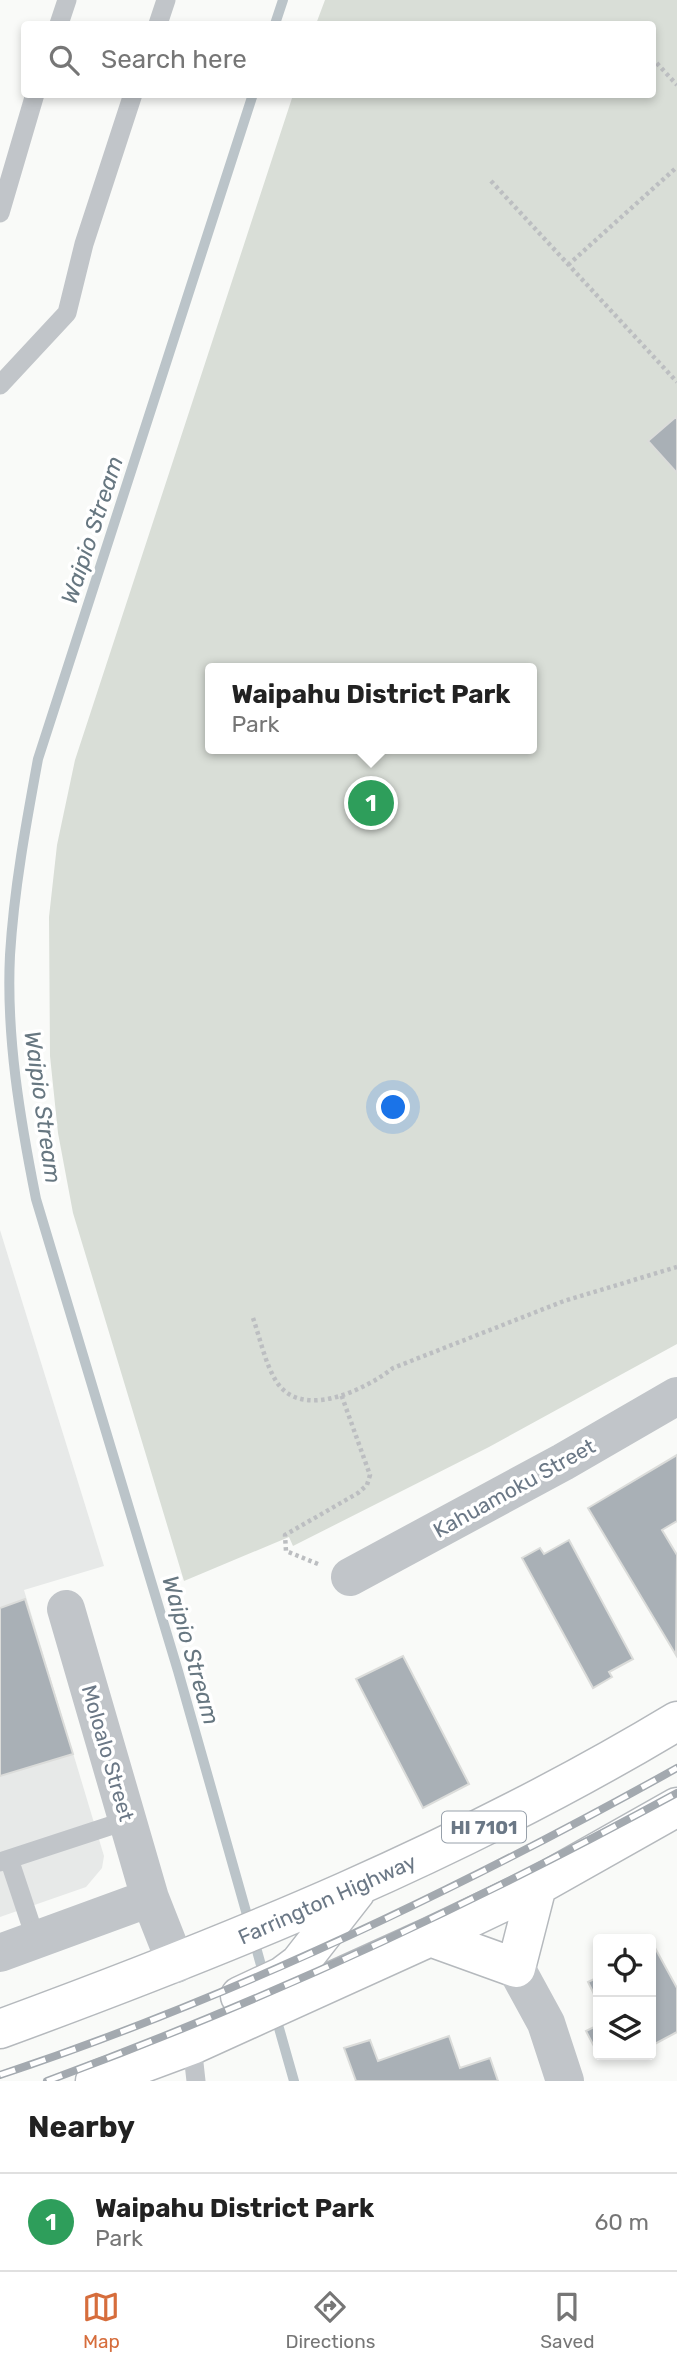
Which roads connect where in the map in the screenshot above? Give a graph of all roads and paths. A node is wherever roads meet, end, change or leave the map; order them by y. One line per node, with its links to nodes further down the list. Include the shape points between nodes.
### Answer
1 (68, 0): 3 (lane)
2 (166, 0): 4 (lane)
3 (60, 21)
4 (159, 21)
5 (656, 61): 6 (path)
6 (677, 85)
7 (34, 98): 11 (lane)
8 (132, 98): 14 (lane, via 83,244 67,313)
9 (677, 167): 12 (path)
10 (491, 181): 12 (path)
11 (0, 213)
12 (568, 265): 13 (path)
13 (677, 382)
14 (0, 385)
15 (677, 1267): 17 (path, via 564,1301 393,1368 381,1378)
16 (253, 1318): 17 (path, via 276,1381 287,1392 304,1402)
17 (341, 1394): 19 (path, via 369,1465 367,1485 285,1535 286,1551)
18 (677, 1395): 19 (street, Kahuamoku Street)
19 (350, 1577)
20 (66, 1609): 23 (street, Moloalo Street)
21 (677, 1721): 26 (main road, Farrington Highway / HI 7101, via 482,1828)
22 (677, 1807): 25 (main road)
23 (128, 1820): 24 (lane); 27 (street, Moloalo Street)
24 (5, 1861): 29 (lane)
25 (537, 1886): 28 (main road); 32 (main road)
26 (358, 1888): 31 (main road, Farrington Highway / HI 7101); 33 (main road)
27 (150, 1898): 29 (street); 31 (street, Moloalo Street)
28 (430, 1937): 32 (main road); 33 (main road)
29 (36, 1940): 30 (street)
30 (0, 1953)
31 (176, 1964): 34 (main road, Farrington Highway / HI 7101)
32 (516, 1968): 37 (street, via 547,2023)
33 (303, 1979): 35 (main road, via 238,2010)
34 (0, 2029)
35 (194, 2063): 36 (main road)
36 (95, 2081)
37 (565, 2081)

